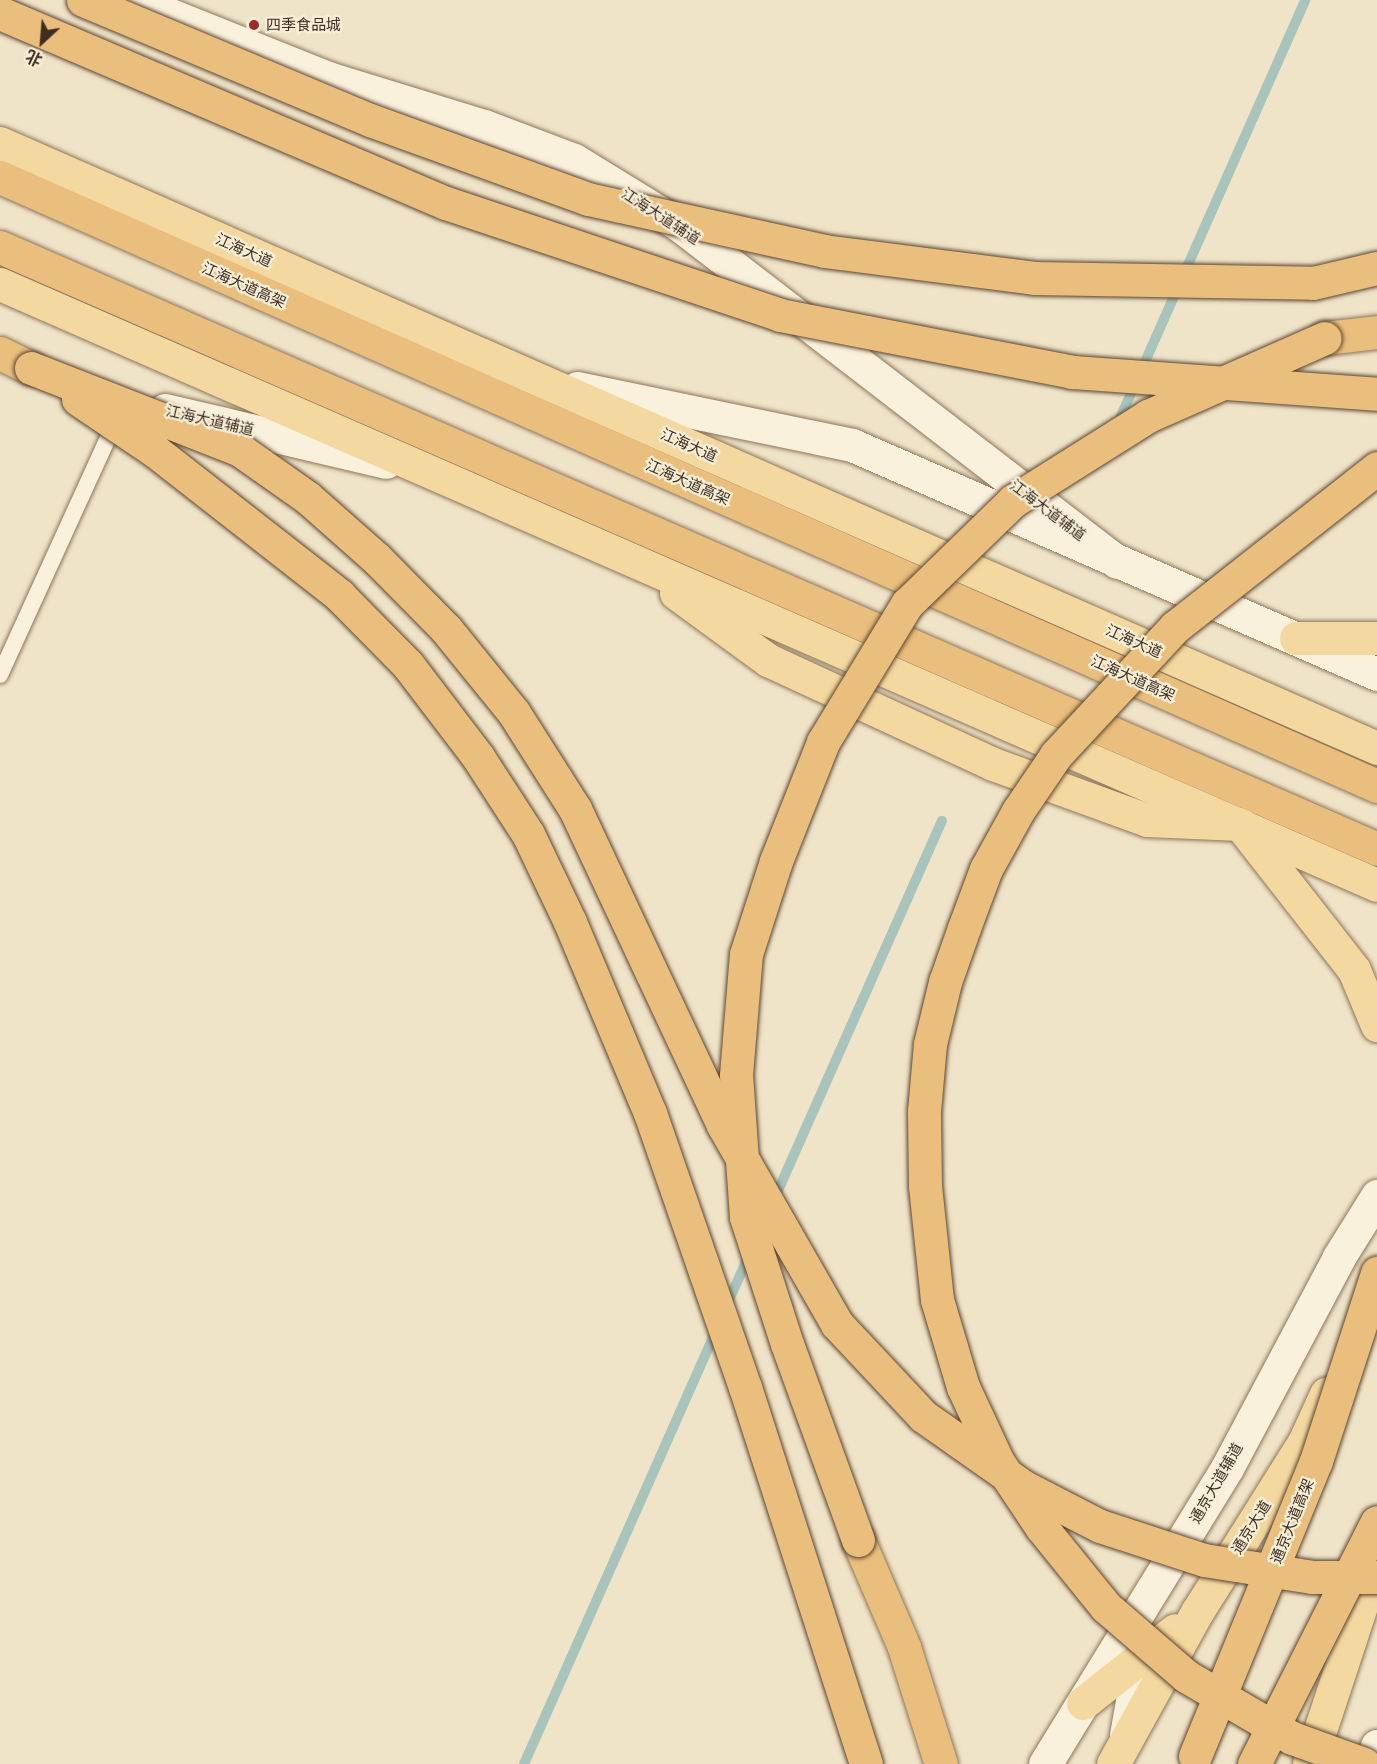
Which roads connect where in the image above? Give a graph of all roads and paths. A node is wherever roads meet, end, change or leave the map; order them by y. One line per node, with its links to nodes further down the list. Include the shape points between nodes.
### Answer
1 (82, 0): 7 (highway, bridge, via 370,120 588,200 824,251 1034,278 1313,284)
2 (134, 0): 18 (street, 江海大道辅道, via 328,78 484,126 574,160 678,224)
3 (0, 13): 13 (highway, bridge, via 446,203 780,315 1072,372)
4 (0, 143): 12 (main road, 江海大道)
5 (0, 177): 24 (highway, 江海大道高架, bridge)
6 (0, 247): 26 (highway, bridge)
7 (1377, 268)
8 (0, 284): 16 (main road)
9 (1377, 332): 44 (highway, bridge, via 1325,338 1148,416 1013,501 907,604 823,742 776,861 746,954 736,1075 746,1217 815,1425 903,1647)
10 (0, 353): 11 (highway)
11 (16, 368): 14 (street, 江海大道辅道); 34 (highway, bridge, via 240,450 308,498 446,628 514,713 575,809 723,1125 837,1324 923,1416 1024,1487 1100,1526 1204,1560 1312,1577); 43 (highway, bridge, via 155,451 339,595 408,665 478,757 528,834 570,922 650,1113 794,1534)
12 (545, 382): 18 (street, 江海大道辅道, via 852,445); 23 (main road, 江海大道)
13 (1377, 394)
14 (125, 400): 16 (street, 江海大道辅道); 22 (lane)
15 (1377, 468): 49 (highway, bridge, via 1174,627 1056,755 992,859 968,918 945,982 930,1044 924,1111 924,1186 938,1300 963,1387 998,1462 1042,1528 1106,1607 1186,1676 1292,1738)
16 (420, 470): 17 (main road)
17 (626, 556): 25 (main road); 25 (main road, via 768,660 993,764 1148,819)
18 (1117, 562): 19 (street, 江海大道辅道)
19 (1296, 638): 20 (main road); 21 (street, 江海大道辅道)
20 (1377, 638)
21 (1377, 674)
22 (0, 675)
23 (1377, 748)
24 (1377, 786)
25 (1240, 824): 27 (main road); 28 (main road, via 1354,970)
26 (1377, 849)
27 (1377, 885)
28 (1377, 1025)
29 (1377, 1196): 35 (street, 通京大道辅道, via 1339,1257 1227,1468)
30 (1377, 1273): 46 (highway, 通京大道高架, bridge, via 1316,1461)
31 (1377, 1283): 36 (main road, 通京大道, via 1304,1443)
32 (1377, 1522): 47 (highway, bridge)
33 (1377, 1557): 40 (main road)
34 (1377, 1577)
35 (1152, 1590): 38 (street); 39 (street, 通京大道辅道)
36 (1197, 1612): 38 (main road); 42 (main road, 通京大道)
37 (1377, 1635): 40 (main road)
38 (1140, 1658): 39 (main road); 42 (street)
39 (1083, 1703): 45 (street, 通京大道辅道)
40 (1330, 1707): 48 (main road)
41 (1377, 1746): 50 (street)
42 (1120, 1750)
43 (866, 1764)
44 (941, 1764)
45 (1045, 1764)
46 (1191, 1764)
47 (1254, 1764)
48 (1309, 1764)
49 (1364, 1764)
50 (1371, 1764)

